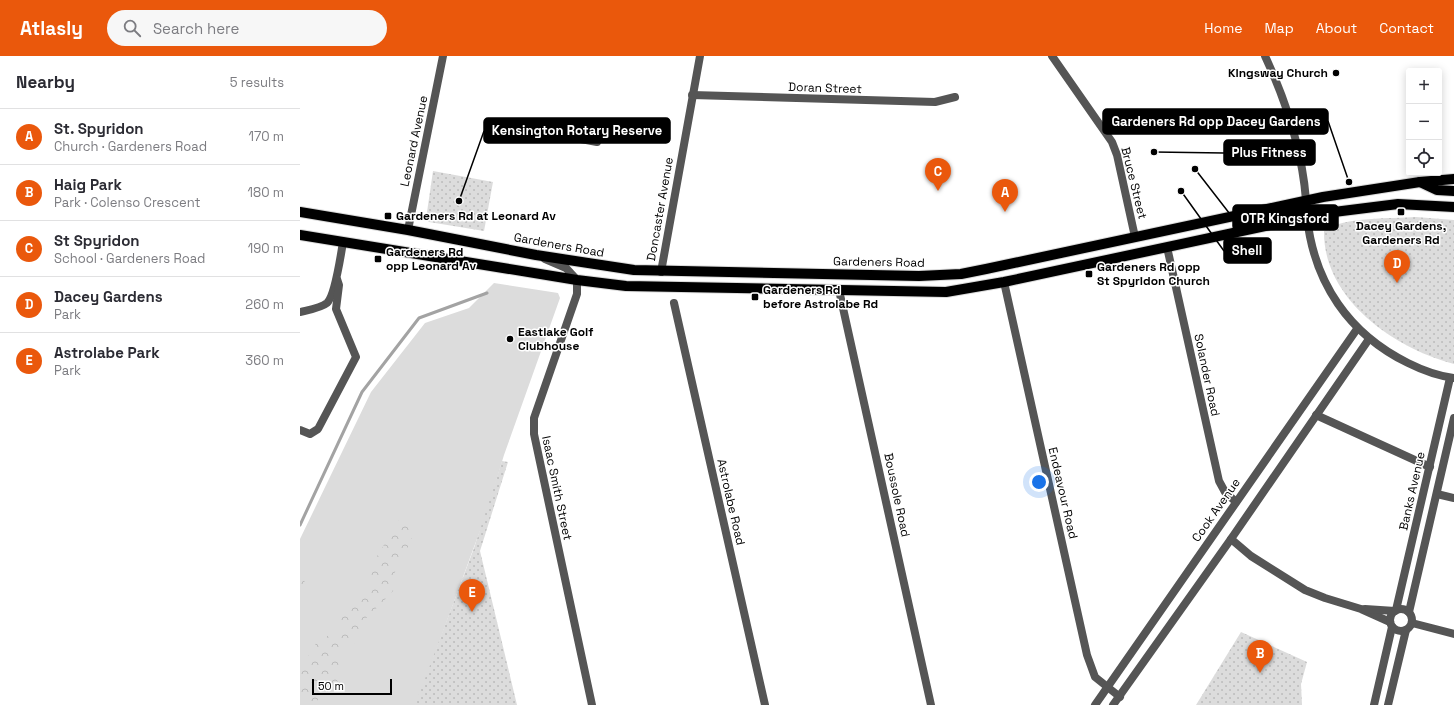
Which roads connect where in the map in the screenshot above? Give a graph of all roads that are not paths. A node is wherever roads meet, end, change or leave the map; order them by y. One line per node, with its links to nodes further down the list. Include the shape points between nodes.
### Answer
1 (443, 56): 16 (street, Leonard Avenue)
2 (700, 56): 5 (street, Doncaster Avenue)
3 (1052, 56): 18 (street, Bruce Street, via 1112,142)
4 (1265, 56): 12 (street, via 1285,102)
5 (692, 95): 6 (street, Doran Street, via 935,102); 22 (street, Doncaster Avenue)
6 (955, 97)
7 (549, 133): 8 (street)
8 (597, 142)
9 (1454, 179): 10 (main road, Gardeners Road)
10 (1420, 182): 11 (main road, via 1437,190); 12 (main road, Gardeners Road)
11 (1454, 190)
12 (1306, 200): 15 (street); 18 (main road, Gardeners Road)
13 (1454, 207): 15 (main road, via 1398,204)
14 (300, 212): 16 (main road, Gardeners Road)
15 (1307, 217): 20 (main road); 29 (street, via 1314,255 1324,280)
16 (408, 230): 21 (main road, Gardeners Road)
17 (300, 235): 19 (main road)
18 (1135, 238): 22 (main road, Gardeners Road, via 986,270 936,276)
19 (343, 242): 23 (street); 24 (main road)
20 (1167, 247): 25 (main road); 38 (street, Solander Road, via 1219,481 1225,492)
21 (536, 255): 22 (main road, Gardeners Road); 24 (street, via 566,268)
22 (661, 272)
23 (337, 279): 28 (street, via 331,298 326,304); 34 (street, via 340,285 336,309 356,357 318,429 310,434)
24 (577, 280): 26 (main road, via 626,286); 49 (street, Isaac Smith Street, via 577,294 534,418 534,434)
25 (1004, 282): 26 (main road, via 946,292); 47 (street, Endeavour Road, via 1088,655 1095,677)
26 (840, 290): 51 (street, Boussole Road)
27 (674, 303): 50 (street, Astrolabe Road)
28 (300, 312)
29 (1357, 329): 30 (street); 38 (street, Cook Avenue)
30 (1368, 339): 31 (street, via 1416,366); 32 (street)
31 (1452, 378): 35 (street, Banks Avenue)
32 (1316, 415): 35 (street); 39 (street)
33 (1454, 418): 36 (street, Banks Avenue)
34 (300, 430)
35 (1430, 467): 41 (street, Banks Avenue)
36 (1437, 494): 37 (street); 42 (street, Banks Avenue)
37 (1454, 498)
38 (1236, 502): 47 (street, Cook Avenue)
39 (1231, 539): 40 (street, via 1251,556 1305,590); 48 (street)
40 (1361, 609): 41 (street); 44 (street)
41 (1395, 610): 42 (street, via 1403,609); 44 (street, via 1391,616)
42 (1409, 612): 43 (street)
43 (1412, 623): 45 (street); 46 (street)
44 (1391, 624): 45 (street, via 1398,631); 54 (street)
45 (1406, 630): 55 (street)
46 (1454, 634)
47 (1107, 687): 48 (street, Endeavour Road); 52 (street, Cook Avenue)
48 (1120, 696): 53 (street)
49 (592, 705)
50 (765, 705)
51 (931, 705)
52 (1095, 705)
53 (1113, 705)
54 (1374, 705)
55 (1388, 705)

